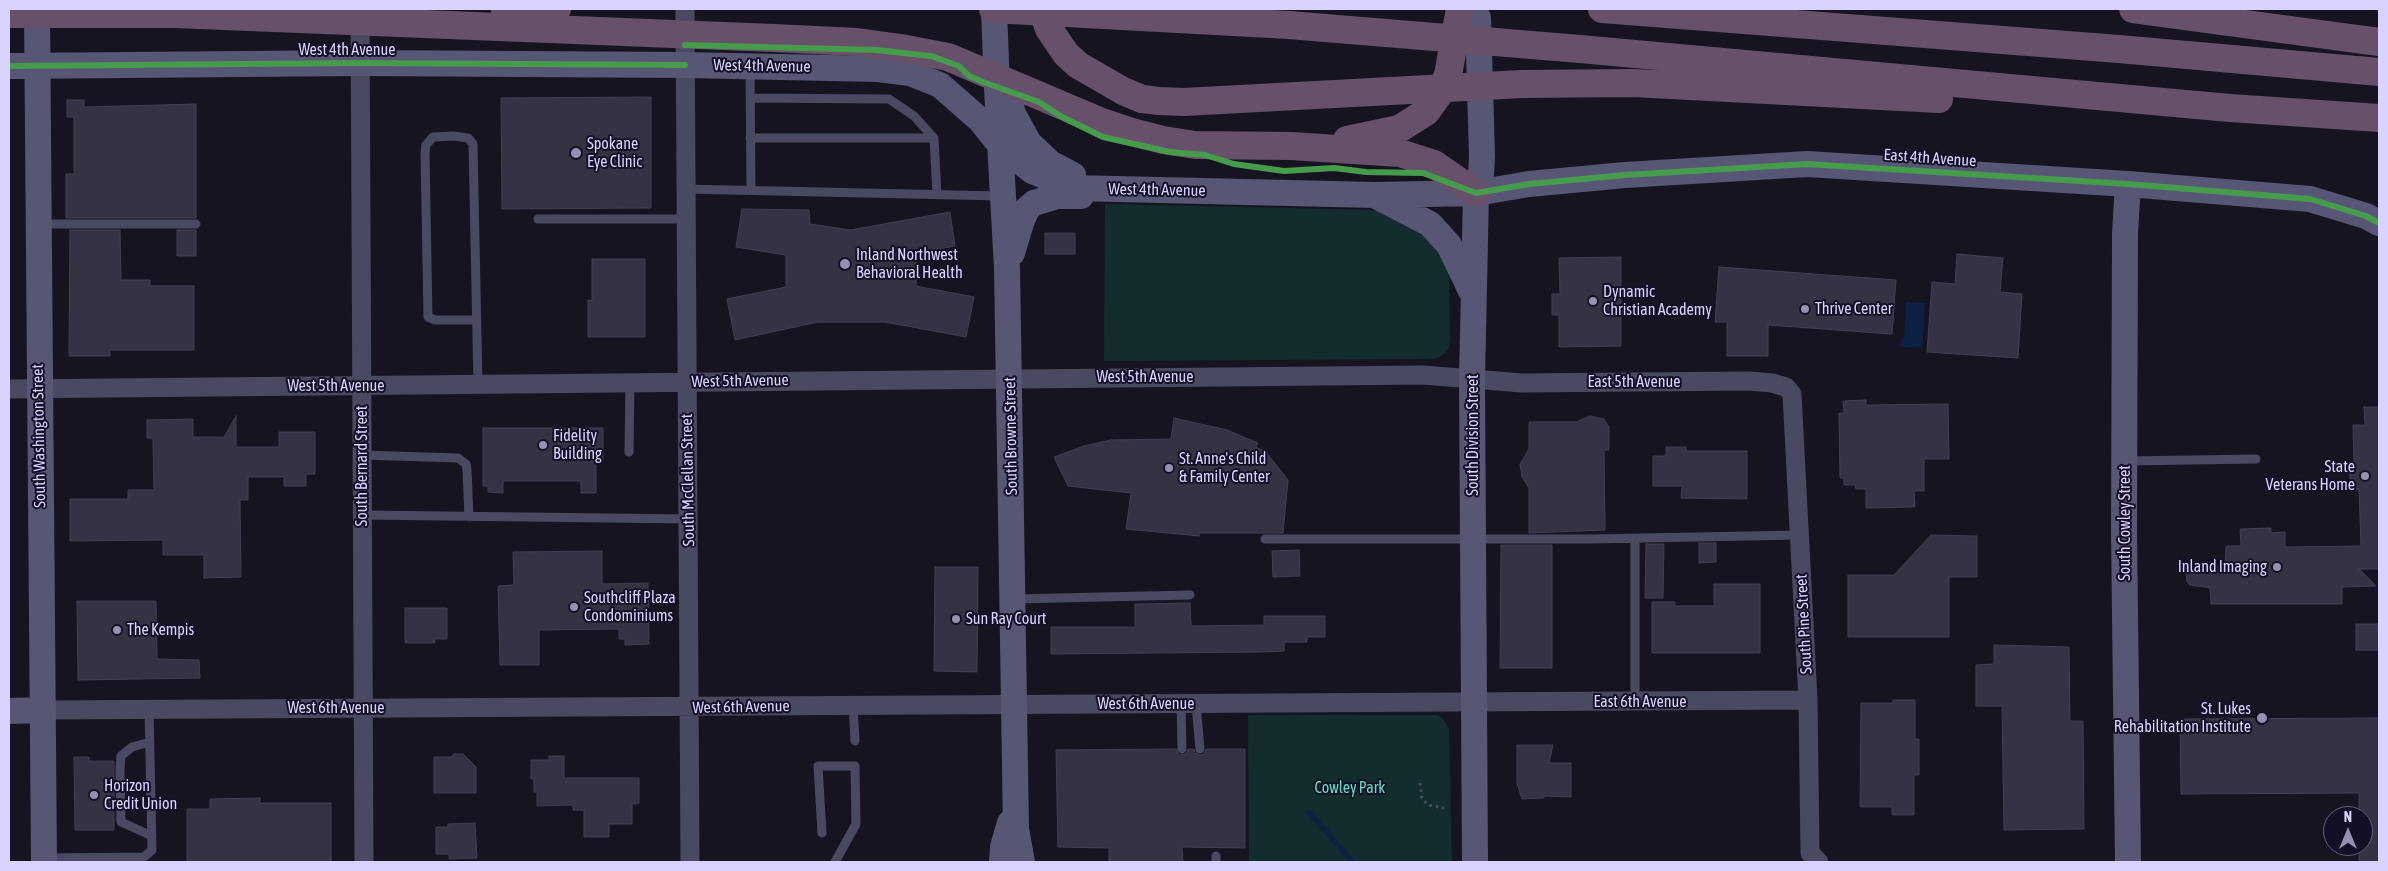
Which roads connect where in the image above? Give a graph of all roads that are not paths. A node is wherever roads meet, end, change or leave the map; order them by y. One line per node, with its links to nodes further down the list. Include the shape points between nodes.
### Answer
1 (37, 9): 18 (street, South Washington Street)
2 (360, 9): 15 (street, South Bernard Street)
3 (557, 9): 12 (highway)
4 (685, 9): 16 (street, South McClellan Street)
5 (994, 9): 13 (street, South Browne Street); 22 (highway, via 1289,25)
6 (1042, 9): 22 (highway, via 1049,29 1066,54 1090,74 1142,99 1184,102 1522,84 1642,83 1870,97)
7 (1460, 9): 27 (highway, via 1448,75 1426,112 1399,129 1380,134)
8 (1474, 9): 32 (street, South Division Street, via 1478,18 1482,133 1481,174)
9 (1602, 9): 20 (highway)
10 (2133, 9): 14 (highway)
11 (9, 14): 12 (highway)
12 (175, 14): 27 (highway, via 857,42 948,57 1099,121 1163,140 1195,145)
13 (994, 38): 26 (street, South Browne Street); 30 (street, via 1013,114 1029,143 1050,163 1067,173)
14 (2379, 42)
15 (360, 63): 16 (street, West 4th Avenue); 18 (street, West 4th Avenue); 49 (street, South Bernard Street)
16 (685, 64): 19 (street, West 4th Avenue); 29 (street, South McClellan Street)
17 (9, 66): 18 (street, West 4th Avenue)
18 (37, 66): 39 (street, South Washington Street)
19 (750, 66): 21 (lane); 26 (street, West 4th Avenue, via 840,67 910,73 940,85 980,120)
20 (2379, 72)
21 (750, 98): 24 (lane); 25 (lane, via 889,99 914,116)
22 (2230, 108): 23 (highway)
23 (2379, 118)
24 (750, 138): 25 (lane); 31 (lane)
25 (934, 138): 33 (lane)
26 (1000, 145): 30 (street, West 4th Avenue, via 1032,171 1073,188); 35 (street, South Browne Street)
27 (1291, 146): 32 (highway, via 1415,157 1434,164)
28 (2128, 184): 32 (street, East 4th Avenue, via 1807,164 1625,175 1529,184); 38 (street, East 4th Avenue, via 2310,199); 56 (street, South Cowley Street)
29 (685, 189): 31 (lane); 37 (street, South McClellan Street)
30 (1129, 189): 34 (street, West 4th Avenue); 41 (street, via 1109,196 1057,196 1034,203 1022,220)
31 (751, 190): 33 (lane)
32 (1476, 193): 34 (street, West 4th Avenue); 42 (street, South Division Street)
33 (936, 195): 35 (lane)
34 (1375, 195): 42 (street, via 1430,224 1450,245)
35 (1003, 196): 41 (street, South Browne Street)
36 (538, 219): 37 (lane)
37 (685, 219): 46 (street, South McClellan Street)
38 (2379, 223)
39 (38, 224): 40 (lane); 51 (street, South Washington Street)
40 (196, 224)
41 (1008, 268): 44 (street, South Browne Street)
42 (1474, 298): 45 (street, South Division Street)
43 (477, 320): 43 (lane, via 473,144 468,138 433,137 425,152 428,317 435,320); 48 (lane)
44 (1010, 379): 45 (street, West 5th Avenue, via 1423,376); 46 (street, West 5th Avenue); 65 (street, South Browne Street)
45 (1472, 380): 52 (street, East 5th Avenue, via 1522,383 1749,381 1786,387); 62 (street, South Division Street)
46 (687, 382): 47 (street, West 5th Avenue); 59 (street, South McClellan Street)
47 (630, 383): 48 (street, West 5th Avenue); 53 (lane)
48 (478, 385): 49 (street, West 5th Avenue)
49 (362, 386): 51 (street, West 5th Avenue); 54 (street, South Bernard Street)
50 (9, 388): 51 (street, West 5th Avenue)
51 (39, 388): 75 (street, South Washington Street)
52 (1792, 394): 60 (street, South Pine Street)
53 (629, 452)
54 (362, 455): 57 (street, South Bernard Street); 58 (lane, via 458,458 468,470)
55 (2256, 459): 56 (lane)
56 (2125, 461): 93 (street, South Cowley Street)
57 (363, 515): 58 (lane); 72 (street, South Bernard Street)
58 (469, 517): 59 (lane)
59 (688, 519): 73 (street, South McClellan Street)
60 (1799, 535): 63 (lane); 66 (street, South Pine Street)
61 (1265, 538): 62 (lane)
62 (1472, 538): 63 (lane); 68 (street, South Division Street)
63 (1635, 538): 67 (lane)
64 (1190, 595): 65 (lane)
65 (1013, 599): 69 (street, South Browne Street)
66 (1808, 700): 67 (street, East 6th Avenue); 84 (street, South Pine Street)
67 (1635, 702): 68 (street, East 6th Avenue)
68 (1473, 703): 70 (street, West 6th Avenue); 92 (street, South Division Street)
69 (1015, 704): 70 (street, West 6th Avenue); 71 (street, West 6th Avenue); 81 (street, South Browne Street)
70 (1189, 704): 79 (lane); 80 (lane)
71 (853, 705): 73 (street, West 6th Avenue); 77 (lane)
72 (364, 708): 73 (street, West 6th Avenue); 74 (street, West 6th Avenue); 87 (street, South Bernard Street)
73 (690, 708): 88 (street, South McClellan Street)
74 (150, 709): 75 (street, West 6th Avenue); 78 (lane)
75 (43, 710): 76 (street, West 6th Avenue); 85 (street, South Washington Street)
76 (9, 711)
77 (855, 741)
78 (150, 742): 83 (lane); 83 (lane, via 132,747 121,756 121,822)
79 (1182, 749)
80 (1200, 749)
81 (1016, 806): 90 (street, via 1003,847); 91 (street, South Browne Street)
82 (822, 833): 89 (lane, via 818,766 855,766 856,824)
83 (152, 836): 86 (lane, via 152,850)
84 (1815, 858)
85 (44, 860): 86 (lane)
86 (144, 860)
87 (364, 862)
88 (690, 862)
89 (835, 862)
90 (1002, 862)
91 (1022, 862)
92 (1475, 862)
93 (2128, 862)

